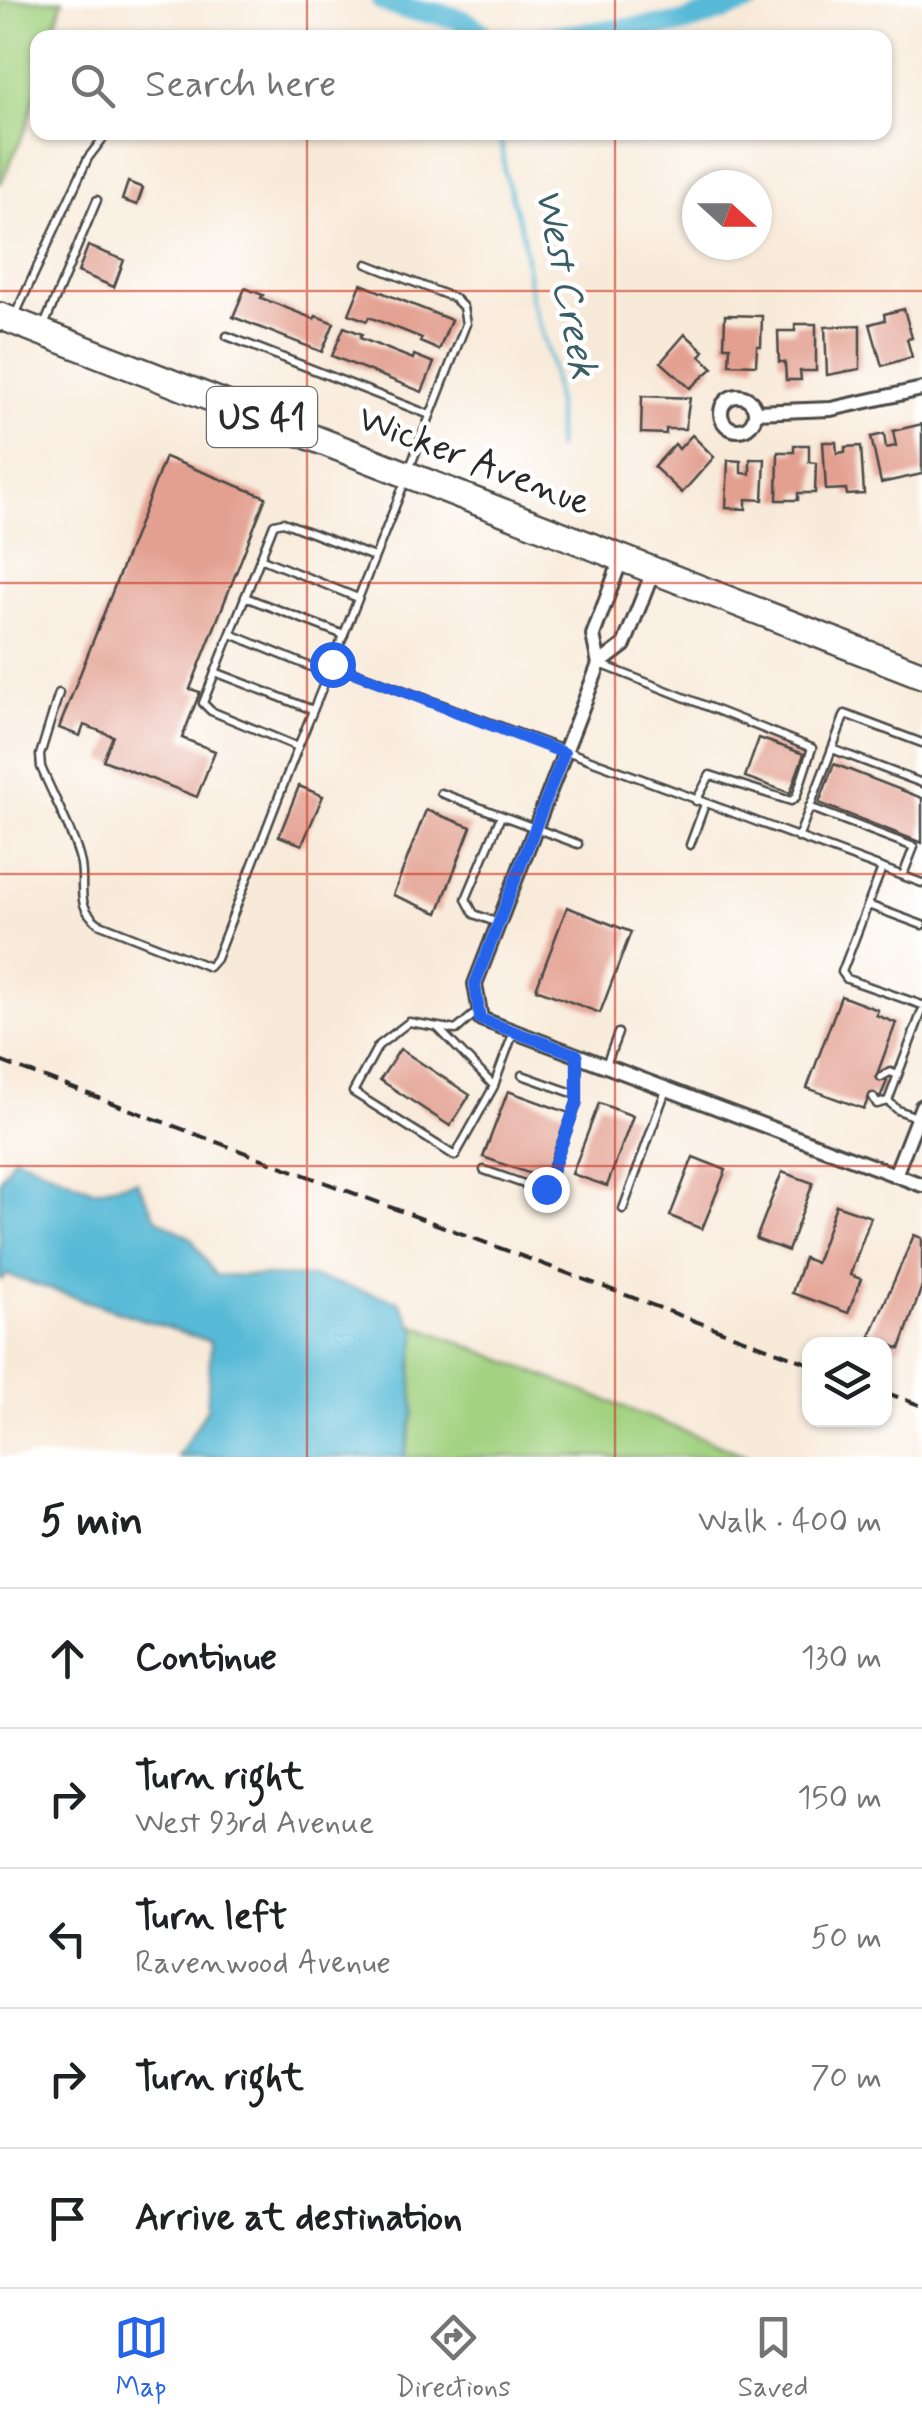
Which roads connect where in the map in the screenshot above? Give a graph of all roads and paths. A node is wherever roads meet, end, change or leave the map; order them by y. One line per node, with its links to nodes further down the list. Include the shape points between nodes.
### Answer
1 (102, 140): 4 (lane)
2 (98, 200): 5 (lane)
3 (366, 264): 9 (lane, via 463,307 466,324)
4 (6, 319): 5 (highway, Wicker Avenue / US 41)
5 (42, 332): 10 (highway, Wicker Avenue / US 41)
6 (227, 336): 9 (lane)
7 (922, 389): 8 (street, via 832,409)
8 (755, 412)
9 (430, 415): 10 (lane)
10 (408, 474): 11 (highway, Wicker Avenue / US 41); 13 (lane)
11 (622, 556): 14 (highway, Wicker Avenue / US 41); 20 (street, via 594,636)
12 (260, 558): 13 (lane, via 274,524 282,522); 15 (lane); 16 (lane)
13 (374, 558): 16 (lane)
14 (654, 569): 20 (street, via 624,645); 23 (highway, Wicker Avenue / US 41)
15 (245, 597): 17 (lane); 18 (lane)
16 (358, 598): 18 (lane)
17 (231, 634): 21 (lane); 22 (lane)
18 (344, 634): 19 (lane)
19 (332, 664): 22 (lane); 29 (lane)
20 (599, 664): 29 (street); 32 (lane, via 812,748 791,801 710,775)
21 (216, 672): 25 (lane); 27 (lane, via 203,703 210,711)
22 (328, 674): 25 (lane)
23 (922, 675)
24 (59, 693): 27 (lane, via 41,767 81,863 86,914 209,966)
25 (313, 710): 27 (lane)
26 (922, 744): 28 (lane, via 844,714)
27 (298, 747)
28 (832, 749): 30 (lane); 34 (lane)
29 (564, 753): 32 (lane); 36 (street)
30 (922, 783)
31 (441, 793): 35 (lane)
32 (696, 800): 33 (lane)
33 (705, 804): 37 (lane); 39 (lane)
34 (809, 807): 37 (lane); 40 (lane)
35 (501, 816): 36 (lane); 45 (lane, via 466,899 474,914)
36 (536, 829): 38 (lane); 45 (street)
37 (798, 838): 41 (lane)
38 (578, 844)
39 (690, 846)
40 (918, 849): 42 (lane)
41 (882, 868): 42 (lane); 44 (lane)
42 (903, 875): 43 (lane)
43 (922, 882)
44 (868, 905): 46 (lane); 47 (lane, via 844,976)
45 (499, 923): 48 (street, via 475,984)
46 (922, 925)
47 (922, 1008): 55 (lane)
48 (480, 1015): 49 (lane, via 456,1030); 50 (street)
49 (437, 1027): 57 (lane); 57 (lane, via 409,1022 378,1046 353,1092 454,1156)
50 (514, 1032): 52 (street); 57 (lane)
51 (618, 1034): 53 (lane)
52 (577, 1055): 53 (street); 59 (lane)
53 (605, 1066): 58 (street)
54 (522, 1075): 59 (lane)
55 (898, 1075): 56 (lane); 61 (lane)
56 (881, 1077)
57 (494, 1086)
58 (666, 1089): 64 (street); 66 (lane)
59 (576, 1094): 63 (lane, via 544,1191)
60 (873, 1097): 61 (lane, via 879,1104)
61 (888, 1101): 62 (lane, via 898,1110)
62 (920, 1112): 64 (street)
63 (484, 1170)
64 (895, 1175): 65 (street)
65 (922, 1185)
66 (623, 1210)

